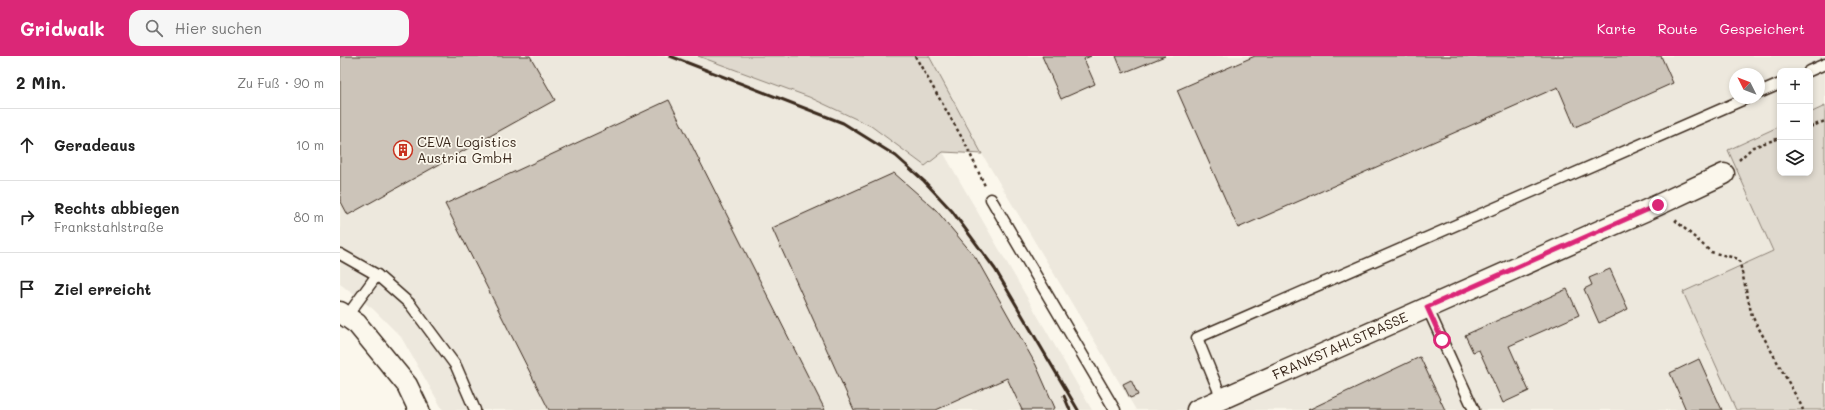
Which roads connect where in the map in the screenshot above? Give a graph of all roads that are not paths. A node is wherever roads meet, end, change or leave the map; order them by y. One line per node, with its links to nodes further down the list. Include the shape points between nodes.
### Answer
1 (1825, 64): 2 (lane)
2 (1813, 69)
3 (1777, 85): 4 (lane)
4 (1765, 90)
5 (1733, 104): 12 (lane, via 1197,338)
6 (1724, 174): 10 (street, FRANKSTAHLSTRASSE)
7 (990, 199): 15 (lane)
8 (340, 254): 9 (lane)
9 (377, 276): 11 (lane); 14 (lane, via 410,304 456,366)
10 (1427, 307): 12 (street, FRANKSTAHLSTRASSE); 17 (lane)
11 (343, 314): 13 (street, via 357,324 407,385)
12 (1222, 399): 16 (street, FRANKSTAHLSTRASSE)
13 (419, 410)
14 (475, 410)
15 (1115, 410)
16 (1197, 410)
17 (1474, 410)

